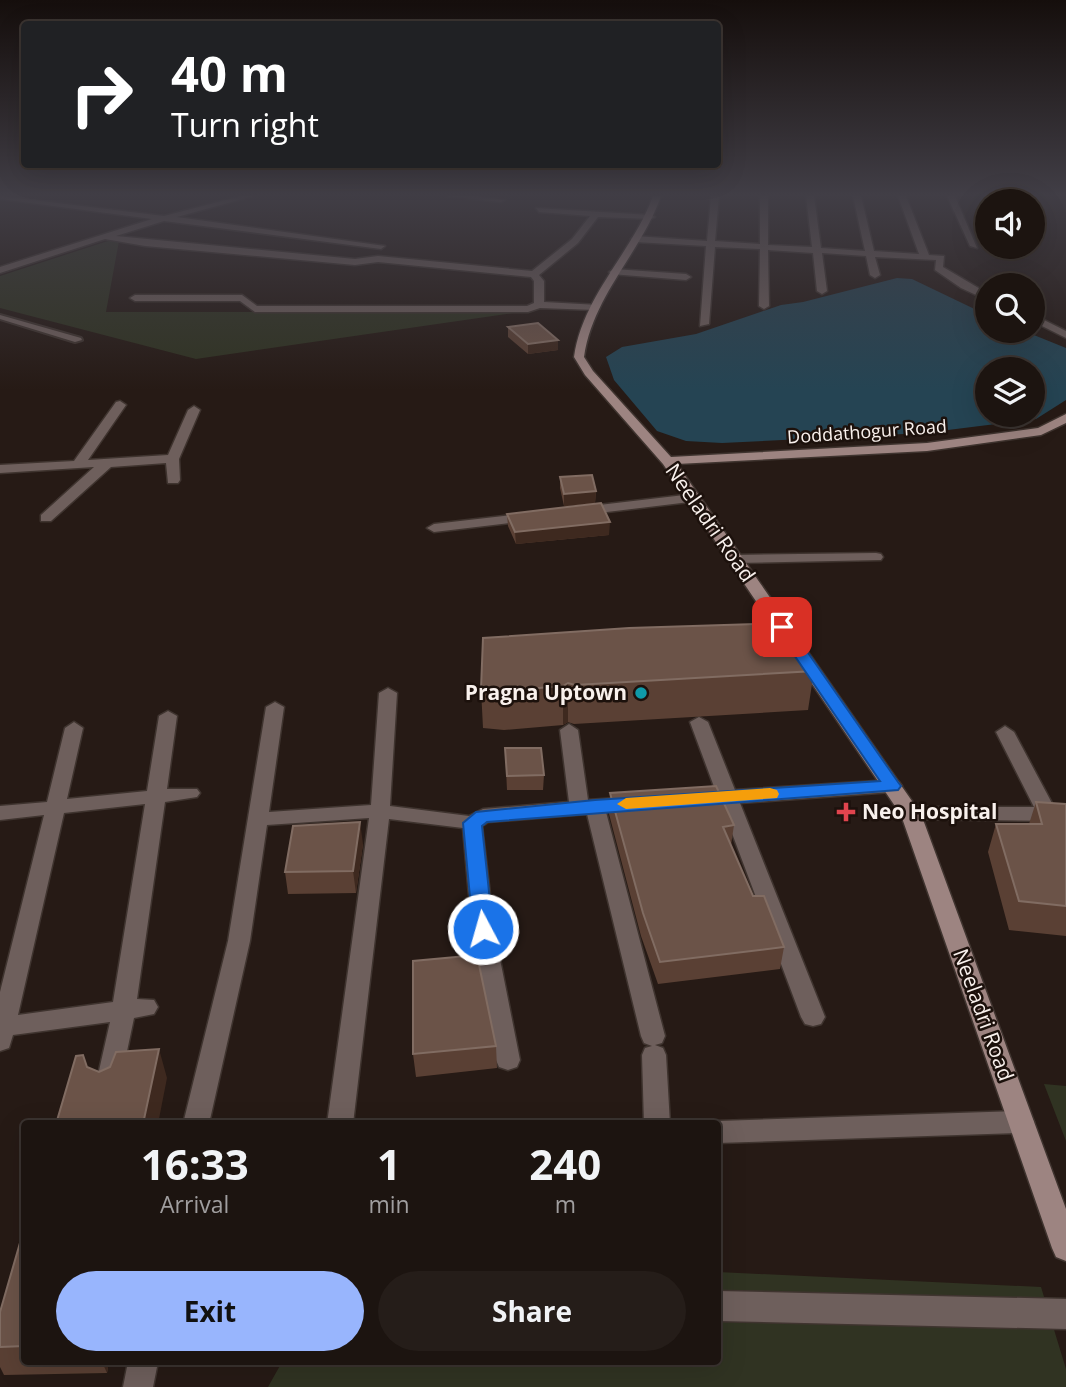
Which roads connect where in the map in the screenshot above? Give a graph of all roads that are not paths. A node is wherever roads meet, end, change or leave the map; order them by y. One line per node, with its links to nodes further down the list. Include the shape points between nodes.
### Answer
1 (30, 261): 12 (street)
2 (340, 261): 3 (street)
3 (365, 261)
4 (396, 261): 14 (street)
5 (550, 261): 14 (street)
6 (621, 261): 13 (street, Neeladri Road)
7 (711, 261): 24 (street)
8 (765, 261): 21 (street)
9 (819, 261): 17 (street)
10 (871, 261): 15 (street)
11 (940, 261): 18 (street, via 938,268)
12 (0, 270)
13 (614, 272): 16 (street); 22 (street, Neeladri Road)
14 (534, 274): 20 (street, via 539,281)
15 (875, 275)
16 (686, 276)
17 (821, 291)
18 (975, 291)
19 (135, 298): 20 (street, via 242,298 255,309 528,309)
20 (539, 305): 22 (street)
21 (764, 306)
22 (595, 307): 32 (street, Neeladri Road, via 578,352 582,363)
23 (0, 317): 27 (lane)
24 (705, 324)
25 (1045, 324): 26 (street)
26 (1066, 335)
27 (78, 340)
28 (120, 405): 34 (street)
29 (194, 410): 31 (street)
30 (1066, 418): 32 (street, Doddathogur Road, via 1041,431 927,447)
31 (173, 459): 33 (street); 36 (street)
32 (668, 461): 37 (street, Neeladri Road)
33 (106, 464): 34 (street); 40 (street)
34 (78, 465): 35 (street)
35 (0, 469)
36 (173, 480)
37 (693, 498): 38 (street); 43 (street, Neeladri Road)
38 (570, 512)
39 (543, 515): 41 (street)
40 (46, 518)
41 (433, 528)
42 (876, 557): 43 (street)
43 (735, 559): 51 (street, Neeladri Road)
44 (388, 693): 59 (street)
45 (275, 707): 63 (street)
46 (168, 716): 53 (street)
47 (699, 722): 54 (street)
48 (74, 728): 58 (street)
49 (569, 730): 57 (street)
50 (1005, 732): 61 (street)
51 (892, 786): 54 (street); 62 (street, Neeladri Road)
52 (190, 793): 53 (street)
53 (156, 797): 58 (street); 65 (street)
54 (729, 797): 55 (street); 66 (street)
55 (676, 800)
56 (649, 802): 57 (street)
57 (587, 806): 64 (street, via 483,816); 72 (street, via 654,1045)
58 (55, 808): 60 (street); 67 (street)
59 (380, 811): 63 (street); 64 (street); 71 (street)
60 (0, 813)
61 (1056, 813): 62 (street)
62 (911, 814): 73 (street, Neeladri Road)
63 (258, 819): 70 (street, via 239,941)
64 (472, 823): 68 (street, via 483,929)
65 (135, 1009): 67 (street); 69 (street)
66 (813, 1017)
67 (2, 1034)
68 (508, 1060)
69 (108, 1088)
70 (197, 1120)
71 (341, 1120)
72 (657, 1120)
73 (1021, 1122): 74 (street); 75 (street, Neeladri Road)
74 (721, 1132)
75 (1066, 1248)
76 (721, 1306): 77 (street)
77 (1066, 1314)
78 (142, 1365): 79 (street)
79 (138, 1387)

